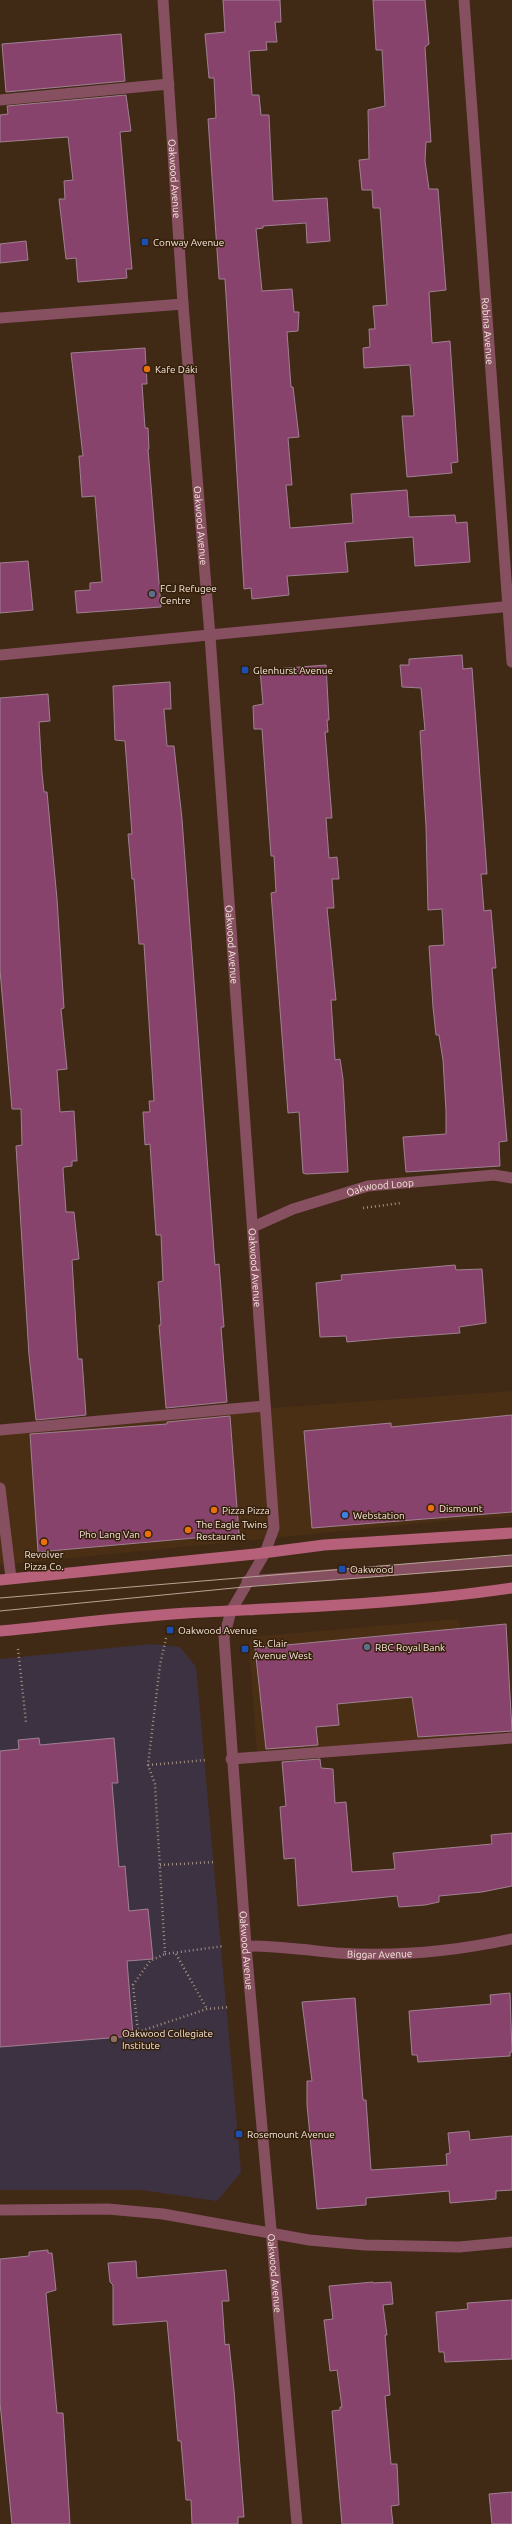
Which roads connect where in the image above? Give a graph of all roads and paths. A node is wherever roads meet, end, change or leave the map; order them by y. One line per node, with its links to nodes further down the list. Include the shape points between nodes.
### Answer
1 (163, 0): 3 (street, Oakwood Avenue)
2 (464, 0): 7 (street, Robina Avenue)
3 (169, 84): 4 (street); 5 (street, Oakwood Avenue)
4 (0, 100)
5 (183, 304): 6 (street); 8 (street, Oakwood Avenue)
6 (0, 318)
7 (510, 606): 8 (street); 10 (street, Robina Avenue)
8 (210, 636): 9 (street); 14 (street, Oakwood Avenue)
9 (0, 656)
10 (512, 662)
11 (512, 1178): 14 (street, Oakwood Loop, via 494,1175 368,1186 293,1209)
12 (405, 1202): 13 (path)
13 (361, 1208)
14 (253, 1227): 15 (street, Oakwood Avenue)
15 (266, 1406): 16 (street); 19 (street, Oakwood Avenue, via 274,1528)
16 (0, 1430)
17 (0, 1488): 21 (street)
18 (512, 1533): 19 (main road, via 324,1545)
19 (265, 1553): 21 (main road); 23 (street, Oakwood Avenue)
20 (512, 1561): 23 (street)
21 (11, 1578): 22 (main road)
22 (0, 1580)
23 (247, 1581): 25 (street, Oakwood Avenue)
24 (512, 1588): 25 (main road, via 440,1598)
25 (231, 1611): 26 (main road); 31 (street, Oakwood Avenue, via 224,1637)
26 (0, 1631)
27 (166, 1638): 33 (path, via 160,1665)
28 (18, 1649): 29 (path)
29 (26, 1722)
30 (512, 1738): 31 (street)
31 (231, 1759): 38 (street, Oakwood Avenue)
32 (207, 1760): 33 (path)
33 (148, 1765): 35 (path, via 155,1784)
34 (215, 1862): 35 (path)
35 (160, 1866): 39 (path)
36 (512, 1939): 38 (street, Biggar Avenue, via 447,1949 396,1952 338,1953 284,1946)
37 (224, 1946): 40 (path)
38 (246, 1946): 44 (street, Oakwood Avenue)
39 (165, 1954): 40 (path); 42 (path, via 150,1961 133,1985 138,2032)
40 (176, 1954): 42 (path)
41 (230, 2007): 42 (path)
42 (207, 2009)
43 (0, 2210): 44 (street, via 108,2209 163,2214)
44 (271, 2233): 45 (street, via 309,2240 365,2245 459,2247); 46 (street, Oakwood Avenue)
45 (512, 2242)
46 (297, 2524)

